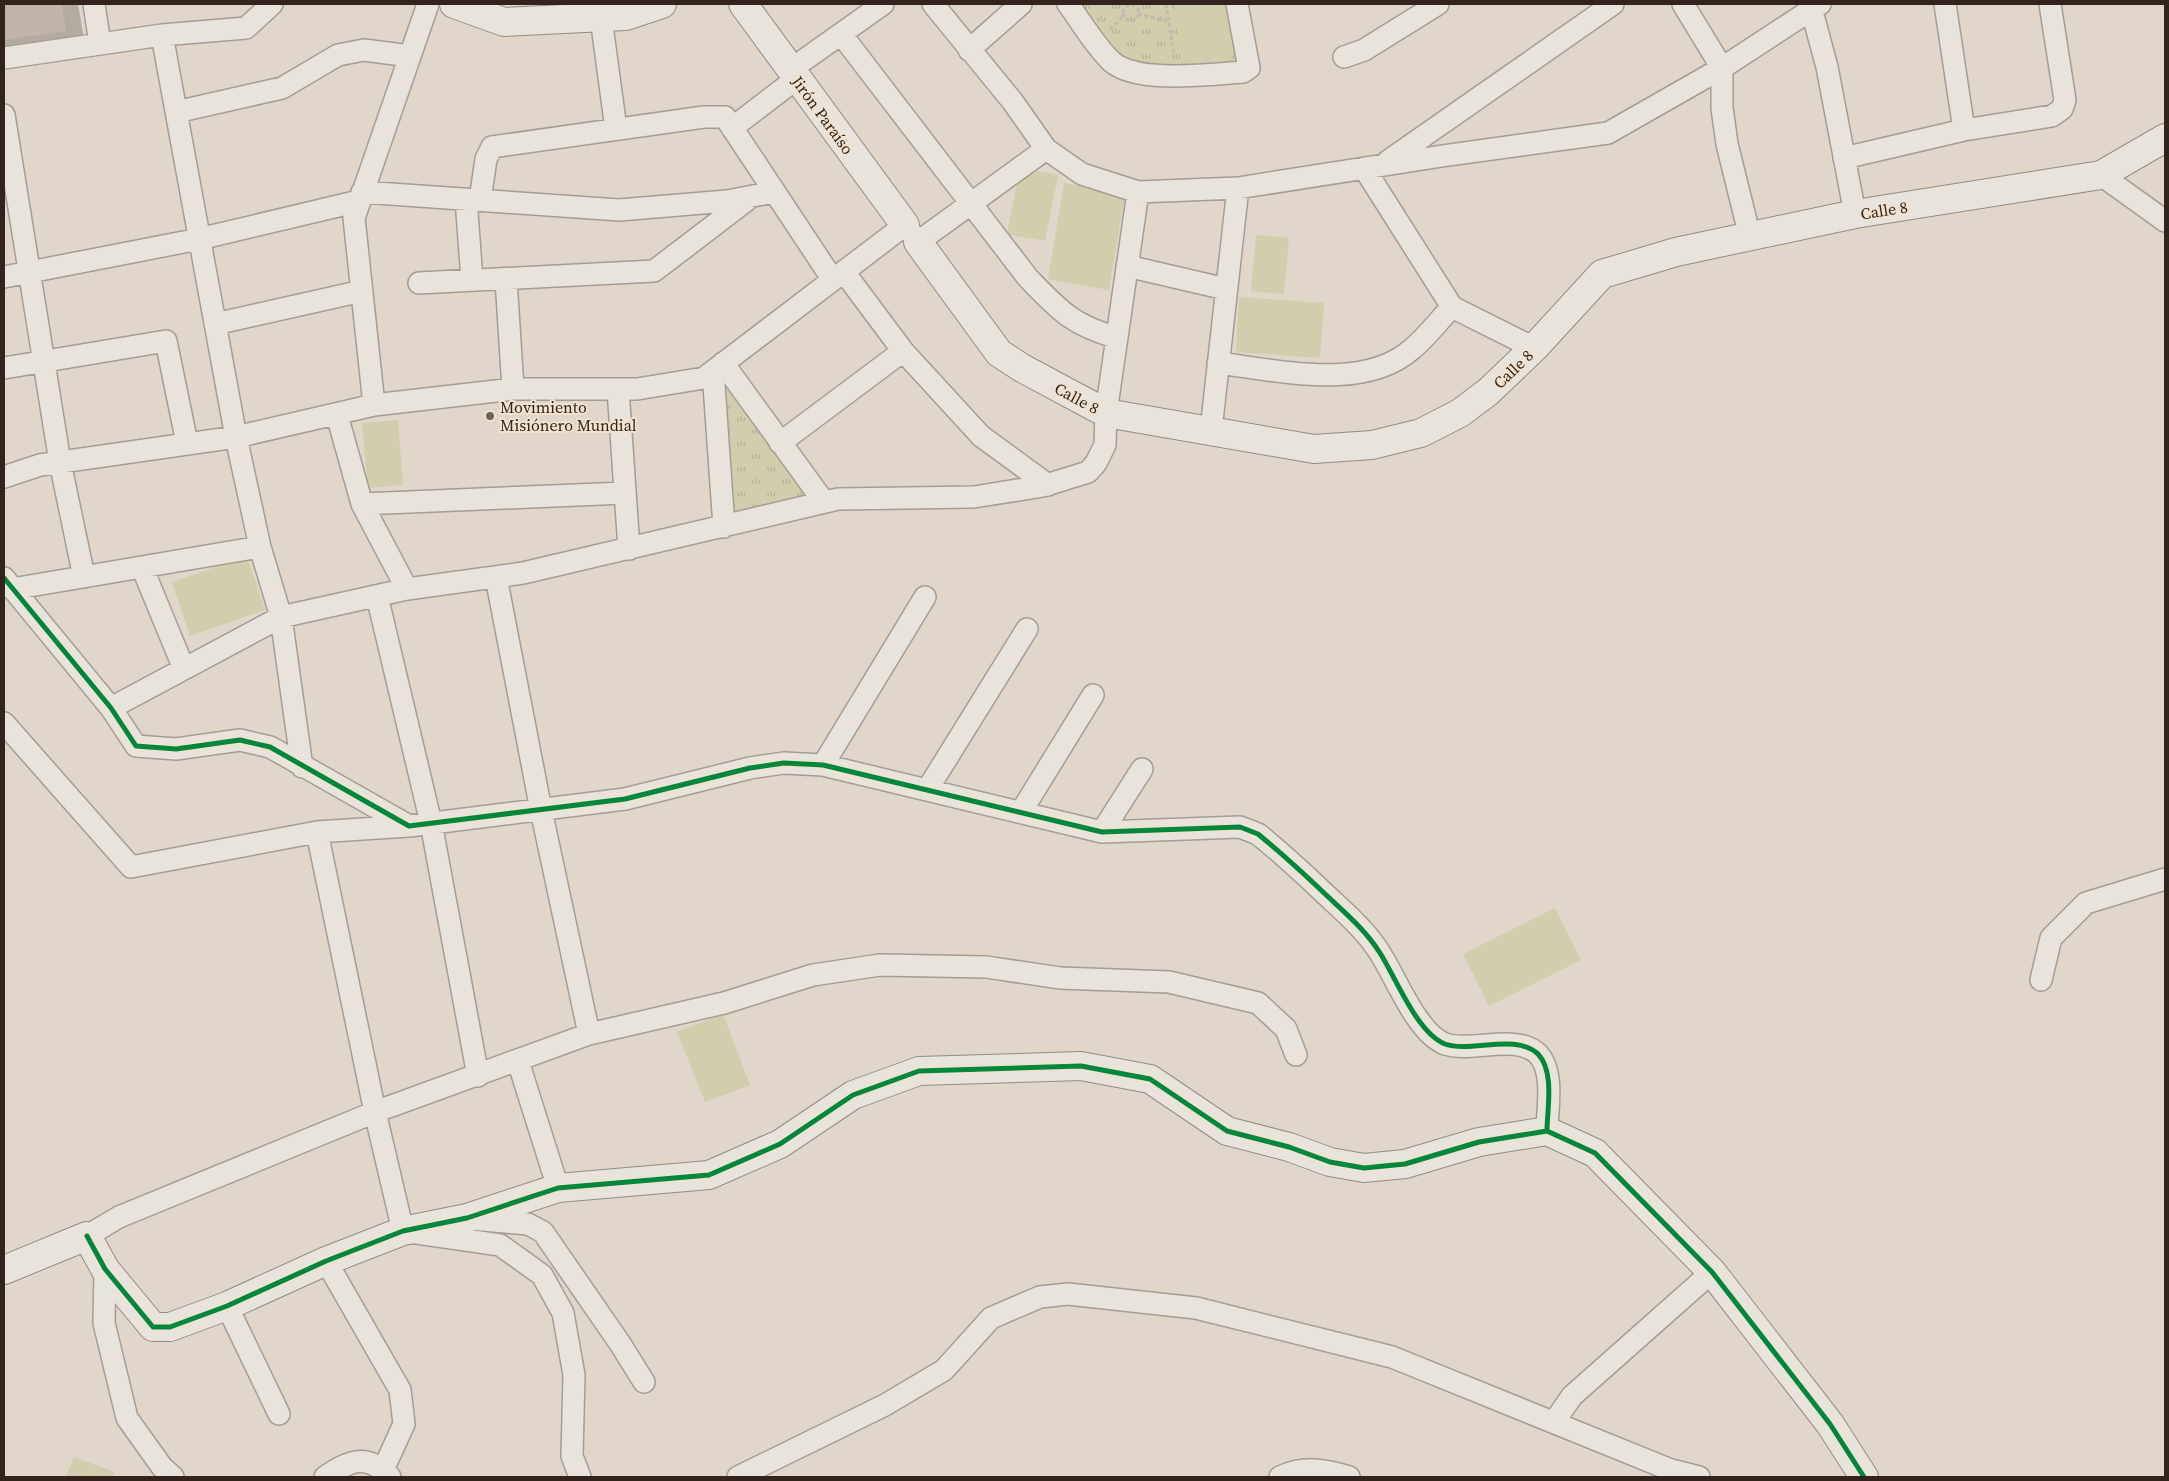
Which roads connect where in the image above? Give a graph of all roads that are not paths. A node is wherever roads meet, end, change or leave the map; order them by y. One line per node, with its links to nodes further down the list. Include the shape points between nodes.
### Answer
1 (94, 4): 21 (street)
2 (272, 4): 20 (street, via 246,28)
3 (428, 4): 23 (street)
4 (454, 4): 18 (street, via 504,22)
5 (662, 4): 18 (street, via 626,16)
6 (743, 4): 27 (street, Jirón Paraíso)
7 (883, 4): 19 (street)
8 (933, 4): 22 (street)
9 (1021, 4): 22 (street)
10 (1068, 4): 11 (street, via 1113,63 1144,75 1183,76 1243,72 1249,68)
11 (1237, 4)
12 (1438, 4): 24 (street, via 1364,50)
13 (1613, 4): 36 (street)
14 (1684, 4): 26 (street)
15 (1945, 4): 32 (street)
16 (2050, 4): 32 (street, via 2065,100 2062,109 2052,116)
17 (1814, 5): 26 (street); 35 (street)
18 (601, 18): 31 (street)
19 (841, 34): 27 (street); 44 (street)
20 (162, 35): 21 (street); 28 (street)
21 (100, 44): 25 (street)
22 (969, 50): 34 (street, via 1013,102)
23 (410, 56): 28 (street, via 364,50 338,55 282,88); 41 (street)
24 (1344, 57)
25 (4, 58)
26 (1722, 68): 36 (street, via 1608,133); 48 (street, via 1722,108 1727,144)
27 (793, 74): 30 (street); 47 (street, Jirón Paraíso)
28 (176, 112): 49 (street)
29 (4, 115): 51 (street)
30 (732, 128): 31 (street, via 725,117 704,117); 39 (street)
31 (616, 129): 43 (street, via 492,146)
32 (1964, 130): 35 (street)
33 (2165, 138): 37 (street, Calle 8)
34 (1046, 149): 40 (street, via 1082,174); 44 (street)
35 (1844, 158): 45 (street)
36 (1373, 167): 38 (street); 59 (street)
37 (2101, 175): 45 (street, Calle 8); 46 (street)
38 (1238, 188): 40 (street); 57 (street)
39 (774, 192): 42 (street); 52 (street)
40 (1138, 192): 50 (street)
41 (361, 196): 43 (street); 49 (street); 58 (street, via 354,218)
42 (751, 196): 43 (street, via 619,210); 54 (street, via 654,272)
43 (473, 200): 55 (street)
44 (972, 202): 47 (street); 61 (street, via 1028,278 1063,314 1089,330)
45 (1855, 214): 48 (street, Calle 8)
46 (2165, 221)
47 (911, 234): 52 (street); 71 (street, Calle 8, via 999,353)
48 (1750, 237): 62 (street, Calle 8, via 1676,252 1602,274)
49 (199, 239): 51 (street); 60 (street)
50 (1127, 266): 57 (street); 61 (street)
51 (29, 271): 53 (street); 64 (street)
52 (838, 276): 63 (street); 66 (street)
53 (4, 277)
54 (506, 279): 55 (street); 68 (street)
55 (472, 280): 56 (street)
56 (419, 283)
57 (1226, 290): 65 (street)
58 (362, 291): 60 (street); 70 (street)
59 (1452, 306): 62 (street); 65 (street, via 1412,350 1376,370 1332,376)
60 (215, 324): 74 (street)
61 (1117, 338): 71 (street)
62 (1534, 348): 73 (street, Calle 8, via 1488,392 1460,413 1421,432 1372,445 1314,449)
63 (904, 351): 75 (street); 79 (street, via 981,436)
64 (44, 361): 67 (street); 76 (street, via 166,341); 77 (street)
65 (1218, 363): 73 (street)
66 (718, 367): 69 (street, via 704,378); 75 (street); 83 (street)
67 (4, 368)
68 (513, 389): 69 (street); 70 (street)
69 (618, 389): 80 (street)
70 (374, 405): 72 (street)
71 (1106, 413): 73 (street, Calle 8); 79 (street, via 1106,445 1096,463 1088,472)
72 (337, 415): 74 (street); 82 (street)
73 (1211, 430)
74 (236, 436): 76 (street); 84 (street)
75 (780, 443): 81 (street)
76 (188, 444): 77 (street)
77 (60, 462): 78 (street); 87 (street)
78 (4, 476)
79 (1048, 485): 81 (street, via 974,496)
80 (624, 493): 82 (street); 85 (street)
81 (824, 502): 83 (street)
82 (362, 504): 90 (street)
83 (724, 528): 85 (street)
84 (260, 547): 86 (street); 93 (street)
85 (628, 549): 88 (street)
86 (142, 567): 87 (street); 95 (street)
87 (84, 577): 89 (street)
88 (496, 577): 90 (street); 103 (street)
89 (8, 583): 97 (street)
90 (407, 589): 91 (street)
91 (377, 596): 93 (street); 105 (street)
92 (925, 597): 99 (street)
93 (281, 617): 95 (street); 100 (street)
94 (1027, 629): 102 (street)
95 (184, 669): 97 (street)
96 (1093, 695): 104 (street)
97 (111, 708): 100 (street, via 136,746 176,749 240,740 270,747)
98 (4, 722): 107 (street, via 132,867)
99 (823, 765): 102 (street); 103 (street, via 784,763 750,768 625,799)
100 (302, 767): 106 (street)
101 (1142, 768): 108 (street)
102 (927, 790): 104 (street)
103 (541, 810): 105 (street); 111 (street)
104 (1021, 812): 108 (street)
105 (431, 823): 106 (street); 114 (street)
106 (409, 826): 107 (street)
107 (317, 832): 115 (street)
108 (1102, 832): 116 (street, via 1240,828 1258,834 1352,919 1379,951 1425,1029 1445,1044 1522,1046 1538,1054 1547,1072)
109 (2165, 879): 110 (street, via 2086,903 2051,938)
110 (2041, 980)
111 (589, 1034): 112 (street, via 724,1003 813,975 880,965 986,967 1060,978 1169,982 1258,1003 1286,1029); 113 (street)
112 (1296, 1055)
113 (518, 1061): 114 (street); 117 (street)
114 (478, 1076): 115 (street)
115 (375, 1112): 119 (street); 120 (street, via 119,1216)
116 (1547, 1132): 117 (street, via 1479,1142 1405,1164 1364,1168 1330,1162 1289,1147 1227,1132 1150,1079 1082,1066 919,1071 853,1095 780,1144 709,1174); 124 (street, via 1595,1153)
117 (558, 1188): 118 (street)
118 (467, 1218): 119 (street); 126 (street, via 528,1224 543,1232)
119 (403, 1231): 121 (street); 132 (street, via 500,1245 542,1275 563,1313 574,1375 572,1456)
120 (87, 1236): 122 (street); 123 (street)
121 (326, 1261): 125 (street); 129 (street, via 400,1390 404,1424)
122 (105, 1269): 125 (street, via 153,1327 170,1327); 130 (street, via 104,1323 127,1418 162,1467)
123 (4, 1270)
124 (1712, 1272): 128 (street, via 1572,1396); 137 (street, via 1830,1424)
125 (227, 1306): 127 (street)
126 (644, 1382)
127 (279, 1414)
128 (1554, 1422): 133 (street, via 1392,1357 1196,1308 1068,1294 1040,1297 991,1318 944,1370 886,1405); 136 (street, via 1671,1470)
129 (386, 1473): 131 (street, via 362,1460 343,1465)
130 (173, 1477)
131 (325, 1477)
132 (580, 1477)
133 (740, 1477)
134 (1280, 1477): 135 (street, via 1309,1469 1330,1470)
135 (1349, 1477)
136 (1699, 1477)
137 (1864, 1477)

